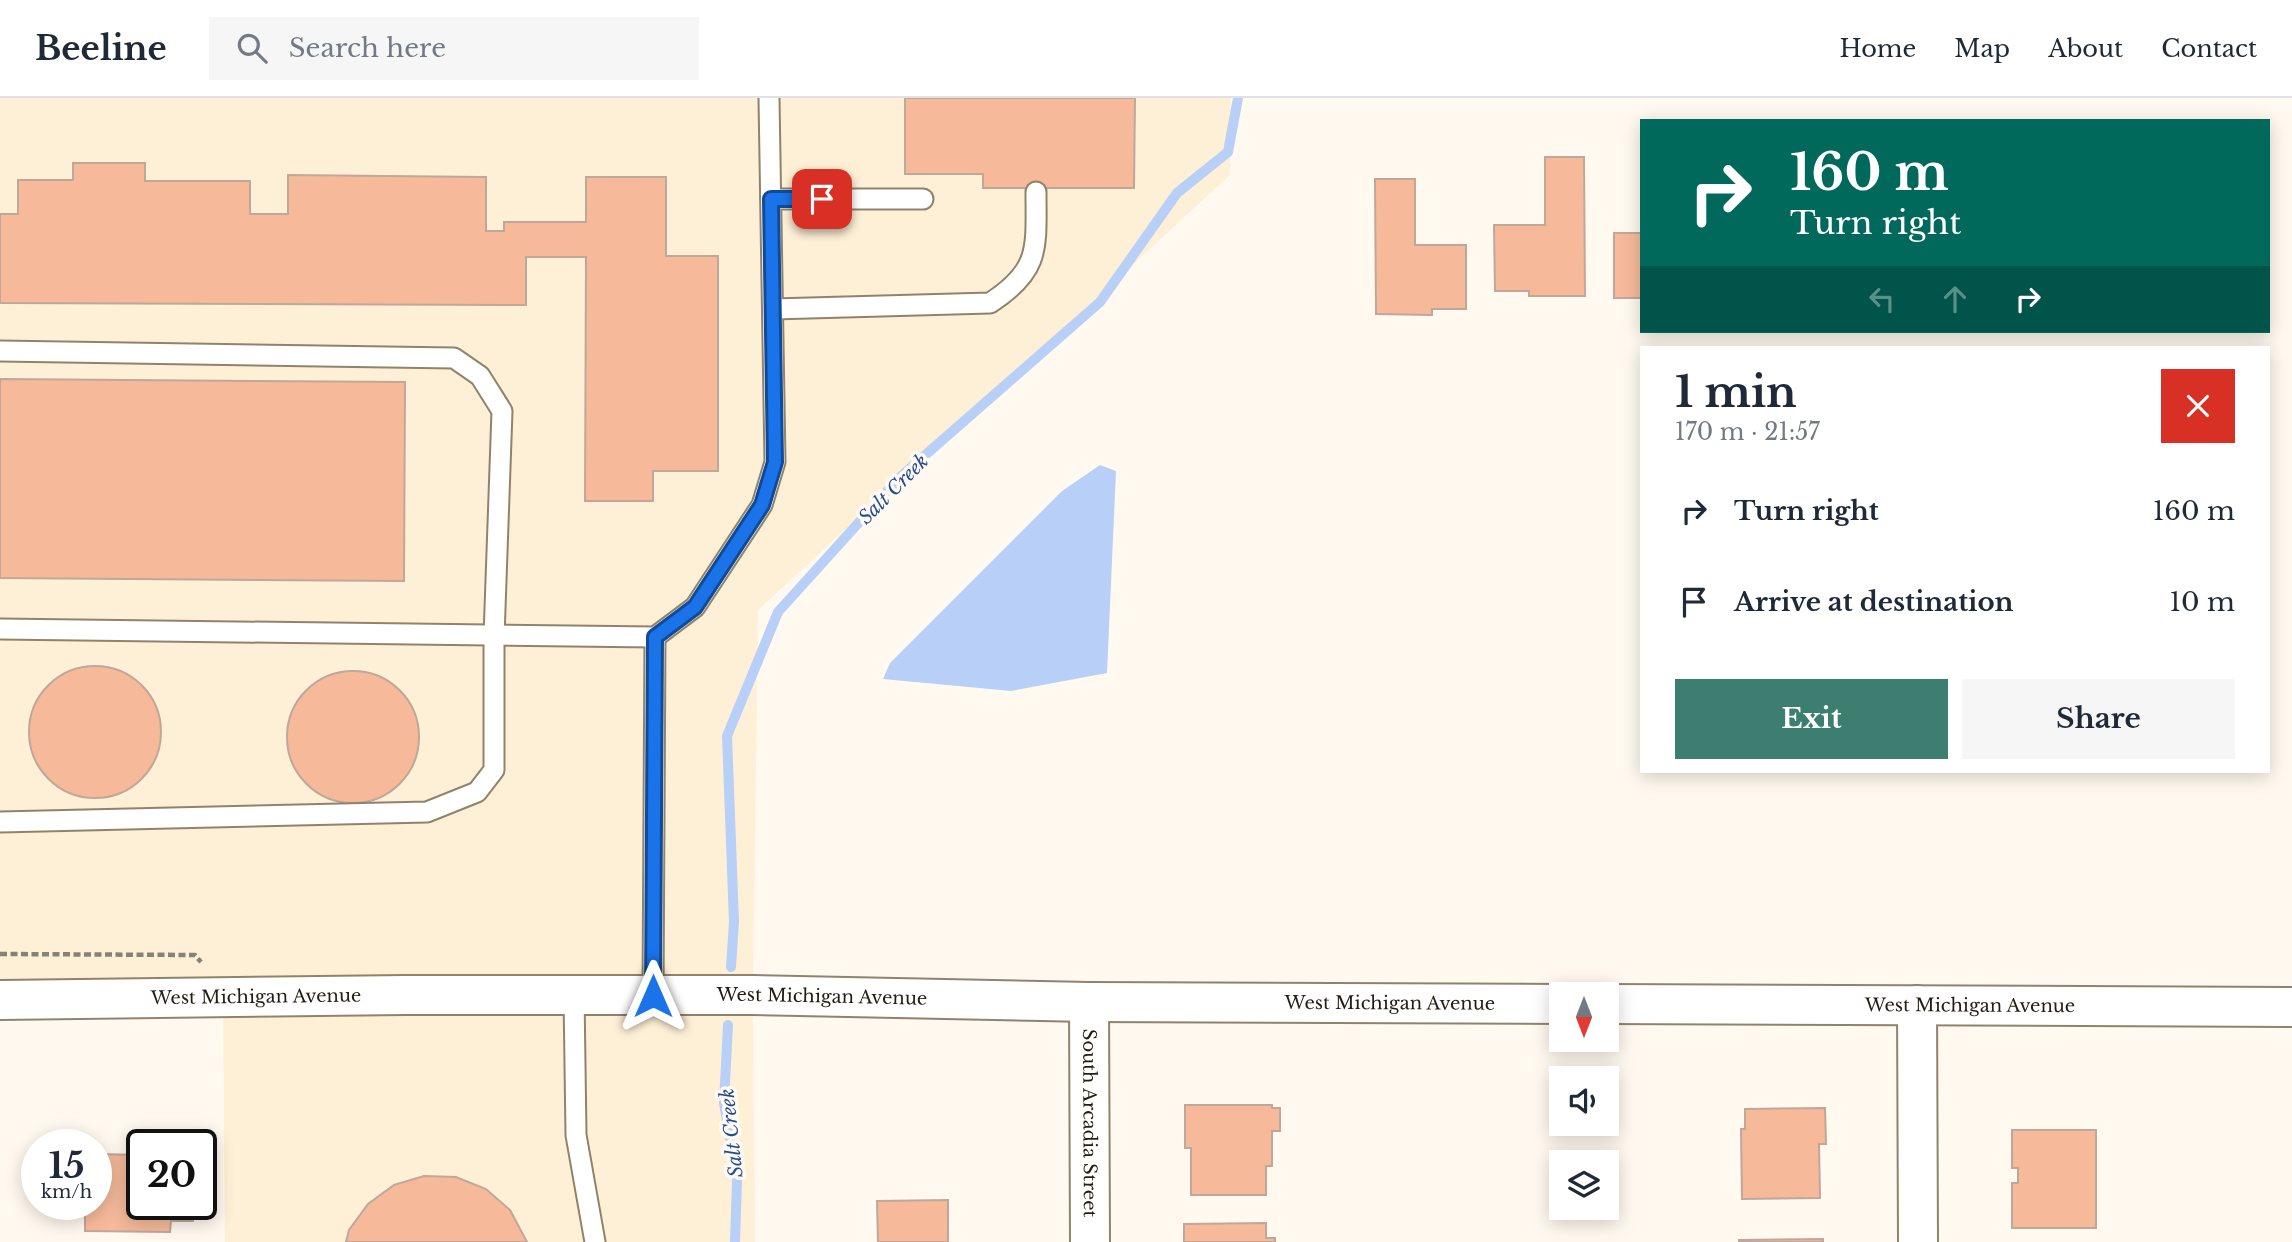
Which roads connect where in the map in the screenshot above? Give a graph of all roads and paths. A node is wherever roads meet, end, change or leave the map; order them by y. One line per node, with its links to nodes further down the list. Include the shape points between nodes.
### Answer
1 (769, 98): 3 (lane)
2 (1036, 192): 5 (lane, via 1032,263 1014,288 990,303)
3 (771, 199): 4 (lane); 5 (lane)
4 (923, 199)
5 (773, 309): 9 (lane, via 775,462 762,505 695,607)
6 (0, 351): 8 (lane, via 454,358 480,376 502,411)
7 (0, 629): 8 (lane)
8 (494, 637): 9 (lane); 10 (lane, via 494,770 477,792 427,812)
9 (655, 637): 12 (lane)
10 (0, 822)
11 (574, 996): 12 (street, West Michigan Avenue); 13 (street, West Michigan Avenue); 19 (lane, via 576,1135)
12 (653, 996): 14 (street, West Michigan Avenue)
13 (0, 1000)
14 (1089, 1002): 15 (street, West Michigan Avenue); 20 (street, South Arcadia Street)
15 (1549, 1004)
16 (1619, 1004): 17 (street, West Michigan Avenue)
17 (1917, 1005): 18 (street, West Michigan Avenue); 21 (street)
18 (2292, 1007)
19 (594, 1242)
20 (1090, 1242)
21 (1918, 1242)

